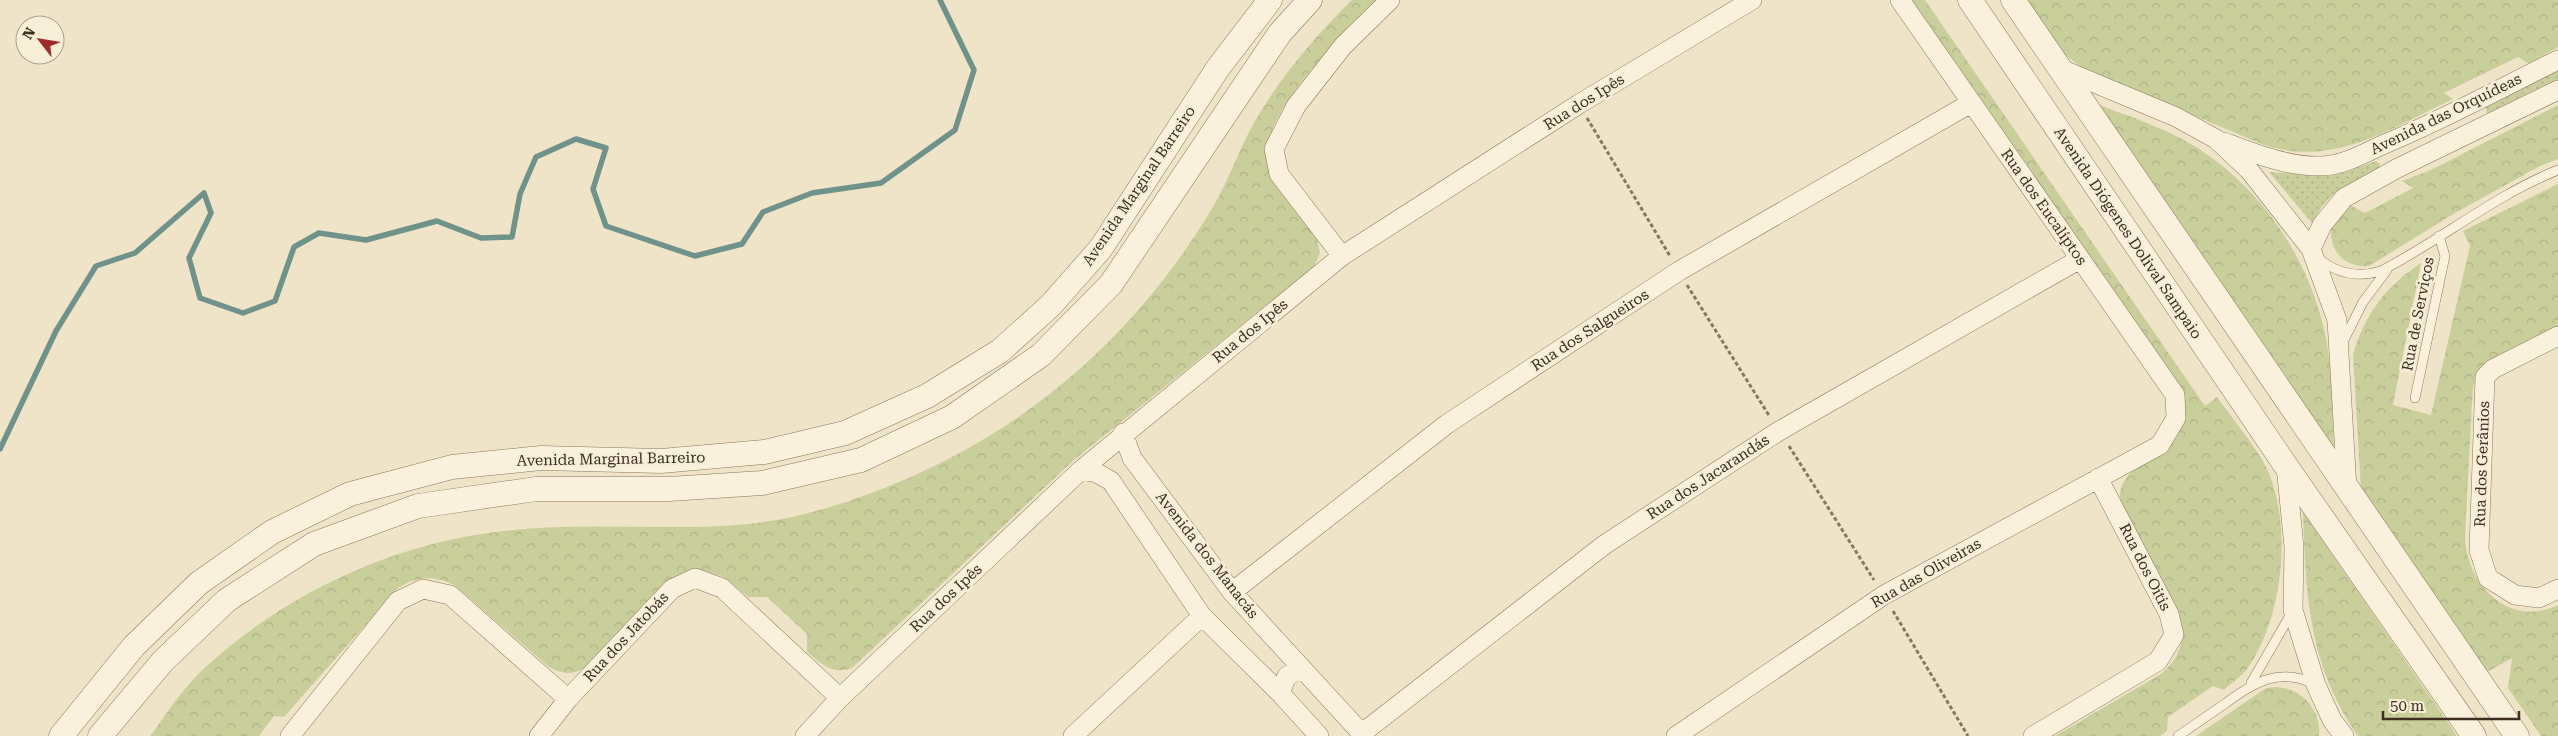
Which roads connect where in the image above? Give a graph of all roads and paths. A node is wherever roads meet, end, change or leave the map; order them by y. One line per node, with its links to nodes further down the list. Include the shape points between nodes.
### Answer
1 (1270, 0): 44 (street, Avenida Marginal Barreiro, via 1218,68 1101,248 1051,305 1000,351 927,396 845,433 764,452 661,461 541,458 452,467 350,494 272,532 199,583 134,646)
2 (1310, 0): 45 (street, Avenida Marginal Barreiro, via 1280,33 1111,284 1042,355 952,417 861,460 762,483 669,490 536,489 418,506 314,544 227,600 163,661)
3 (1390, 0): 20 (street, via 1343,46 1296,106 1274,149 1279,174)
4 (1752, 0): 20 (street, Rua dos Ipês, via 1579,104)
5 (1900, 0): 12 (street, Rua dos Eucalíptos)
6 (1970, 0): 28 (street, Avenida Diógenes Dolival Sampaio)
7 (2013, 0): 9 (street)
8 (2558, 60): 11 (street, Avenida das Orquídeas)
9 (2061, 69): 14 (street, via 2176,117); 31 (street)
10 (2558, 90): 13 (street, Avenida das Orquídeas)
11 (2474, 102): 13 (street); 15 (street, Avenida das Orquídeas)
12 (1972, 103): 21 (street, Rua dos Eucalíptos); 33 (street, Rua dos Salgueiros, via 1678,271 1447,424)
13 (2485, 126): 16 (street, Avenida das Orquídeas)
14 (2216, 140): 15 (street, Avenida das Orquídeas, via 2254,153 2319,166 2339,164); 19 (street, via 2249,170)
15 (2384, 145): 16 (street)
16 (2396, 168): 19 (street, Avenida das Orquídeas, via 2344,198 2322,225)
17 (2558, 170): 18 (lane, Rua de Serviços)
18 (2439, 236): 22 (lane, Rua de Serviços); 25 (lane, Rua de Serviços, via 2445,256)
19 (2312, 249): 22 (lane, Rua de Serviços, via 2327,265 2348,274 2370,274); 24 (street, via 2337,320)
20 (1342, 256): 27 (street, Rua dos Ipês)
21 (2080, 259): 26 (street, Rua dos Eucalíptos, via 2175,395); 43 (street, Rua dos Jacarandás, via 1779,431 1604,545)
22 (2390, 266): 24 (lane, Rua de Serviços, via 2362,302)
23 (2558, 336): 32 (street, Rua dos Gerânios, via 2492,369 2485,378 2479,550 2488,578 2515,595 2539,598)
24 (2339, 354): 31 (street)
25 (2415, 398)
26 (2176, 418): 30 (street, Rua das Oliveiras, via 2160,445)
27 (1124, 433): 29 (street, Rua dos Ipês); 33 (street, Avenida dos Manacás, via 1132,458)
28 (2286, 466): 34 (street, Avenida Diógenes Dolival Sampaio, via 2294,547); 55 (street, Avenida Diógenes Dolival Sampaio)
29 (1081, 470): 35 (street, via 1097,473 1111,481); 40 (street, Rua dos Ipês)
30 (2098, 478): 51 (street, Rua das Oliveiras, via 1884,596); 52 (street, Rua dos Oitis, via 2169,614 2174,635 2158,661)
31 (2347, 489): 56 (street)
32 (2558, 589)
33 (1232, 592): 36 (street, Avenida dos Manacás)
34 (2294, 610): 37 (street, Avenida Diógenes Dolival Sampaio); 38 (lane)
35 (1202, 616): 39 (street); 49 (street)
36 (1302, 668): 39 (street, via 1287,676); 43 (street, Avenida dos Manacás)
37 (2316, 685): 38 (lane, via 2280,676); 42 (street, Avenida Diógenes Dolival Sampaio)
38 (2250, 686): 53 (lane)
39 (1280, 693): 50 (street)
40 (840, 698): 41 (street, Rua dos Jatobás, via 722,588 695,578 672,588); 48 (street, Rua dos Ipês)
41 (568, 699): 46 (street, via 450,595 423,589 398,602); 47 (street, Rua dos Jatobás)
42 (2330, 728): 54 (street, Avenida Diógenes Dolival Sampaio)
43 (1362, 735)
44 (61, 736)
45 (100, 736)
46 (290, 736)
47 (539, 736)
48 (805, 736)
49 (1073, 736)
50 (1319, 736)
51 (1676, 736)
52 (2033, 736)
53 (2178, 736)
54 (2344, 736)
55 (2474, 736)
56 (2517, 736)

